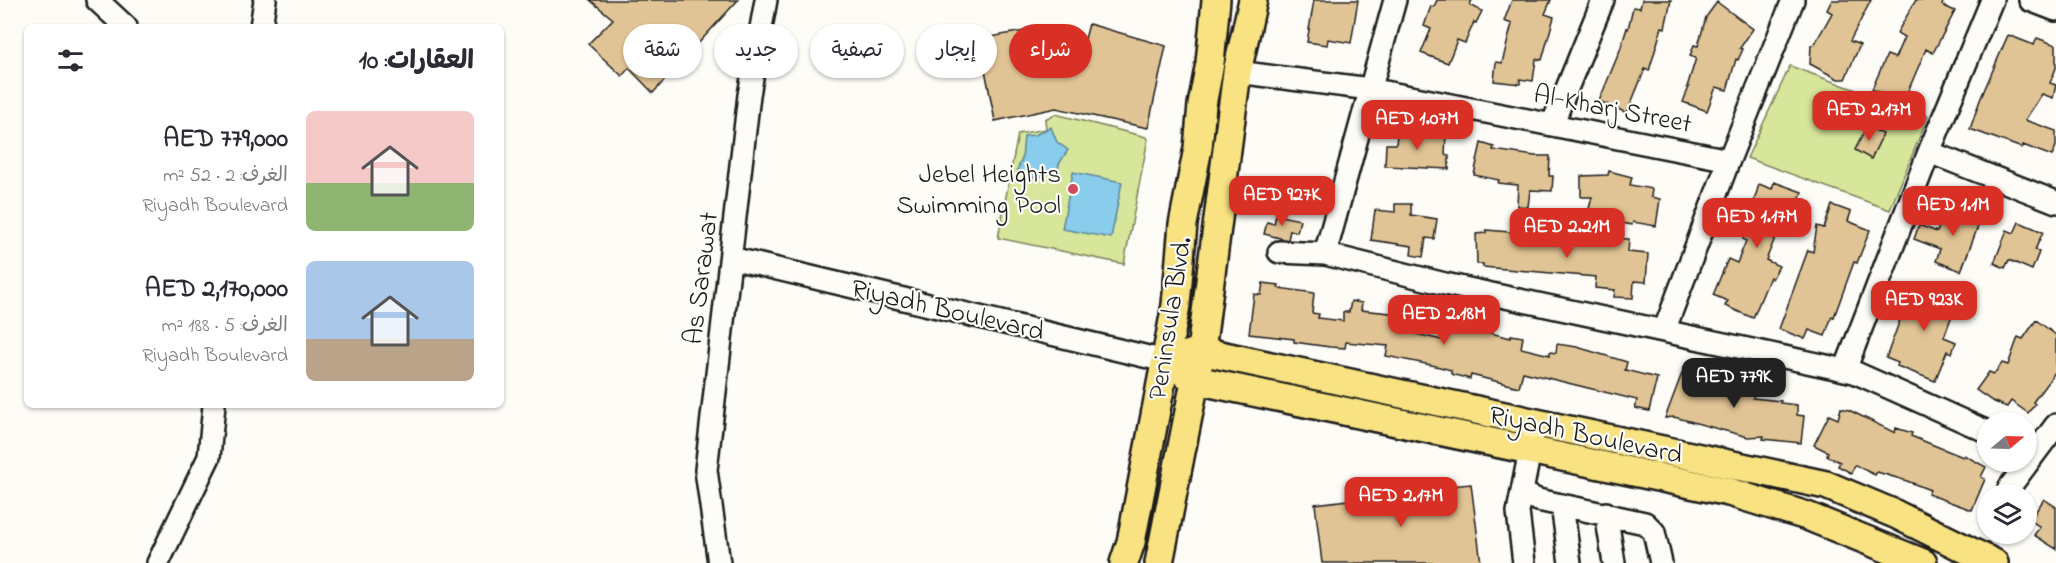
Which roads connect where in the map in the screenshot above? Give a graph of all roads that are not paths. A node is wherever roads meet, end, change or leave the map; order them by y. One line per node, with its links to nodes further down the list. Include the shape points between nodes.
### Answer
1 (97, 0): 12 (street)
2 (265, 0): 13 (street)
3 (766, 0): 22 (street, As Sarawat, via 749,95)
4 (1216, 0): 25 (main road, Peninsula Blvd., via 1210,63 1183,224 1176,305)
5 (1253, 0): 14 (main road, Peninsula Blvd.)
6 (1395, 0): 15 (street)
7 (1603, 0): 16 (street)
8 (1793, 0): 18 (street)
9 (1992, 0): 17 (street)
10 (2030, 0): 11 (street)
11 (2056, 10)
12 (123, 24)
13 (261, 24)
14 (1237, 72): 15 (street, Al-Kharj Street); 24 (main road, Peninsula Blvd.)
15 (1370, 89): 16 (street, Al-Kharj Street); 21 (street)
16 (1552, 125): 18 (street, Al-Kharj Street)
17 (1929, 152): 19 (street); 26 (street)
18 (1729, 160): 23 (street)
19 (2056, 202)
20 (1279, 252): 21 (street)
21 (1324, 254): 23 (street)
22 (731, 258): 25 (street, Riyadh Boulevard); 38 (street, As Sarawat, via 706,470)
23 (1664, 331): 26 (street)
24 (1201, 351): 25 (main road, Riyadh Boulevard); 27 (main road, Peninsula Blvd.); 29 (main road, Riyadh Boulevard)
25 (1165, 361): 27 (main road, Riyadh Boulevard); 39 (main road, Peninsula Blvd.)
26 (1845, 370): 31 (street)
27 (1196, 380): 33 (main road, Riyadh Boulevard); 40 (main road, Peninsula Blvd.)
28 (214, 408): 37 (street, via 208,457)
29 (1536, 423): 33 (street); 46 (main road, Riyadh Boulevard, via 1827,485)
30 (2056, 424): 32 (street)
31 (1977, 427)
32 (2037, 445)
33 (1530, 450): 34 (street); 45 (main road, Riyadh Boulevard, via 1729,492 1807,516)
34 (1523, 490): 35 (street, via 1538,500); 41 (street, via 1518,512)
35 (1562, 505): 36 (street); 42 (street)
36 (1605, 513): 43 (street); 44 (street, via 1645,523 1654,532)
37 (158, 563)
38 (719, 563)
39 (1124, 563)
40 (1160, 563)
41 (1524, 563)
42 (1570, 563)
43 (1614, 563)
44 (1661, 563)
45 (1923, 563)
46 (1994, 563)

